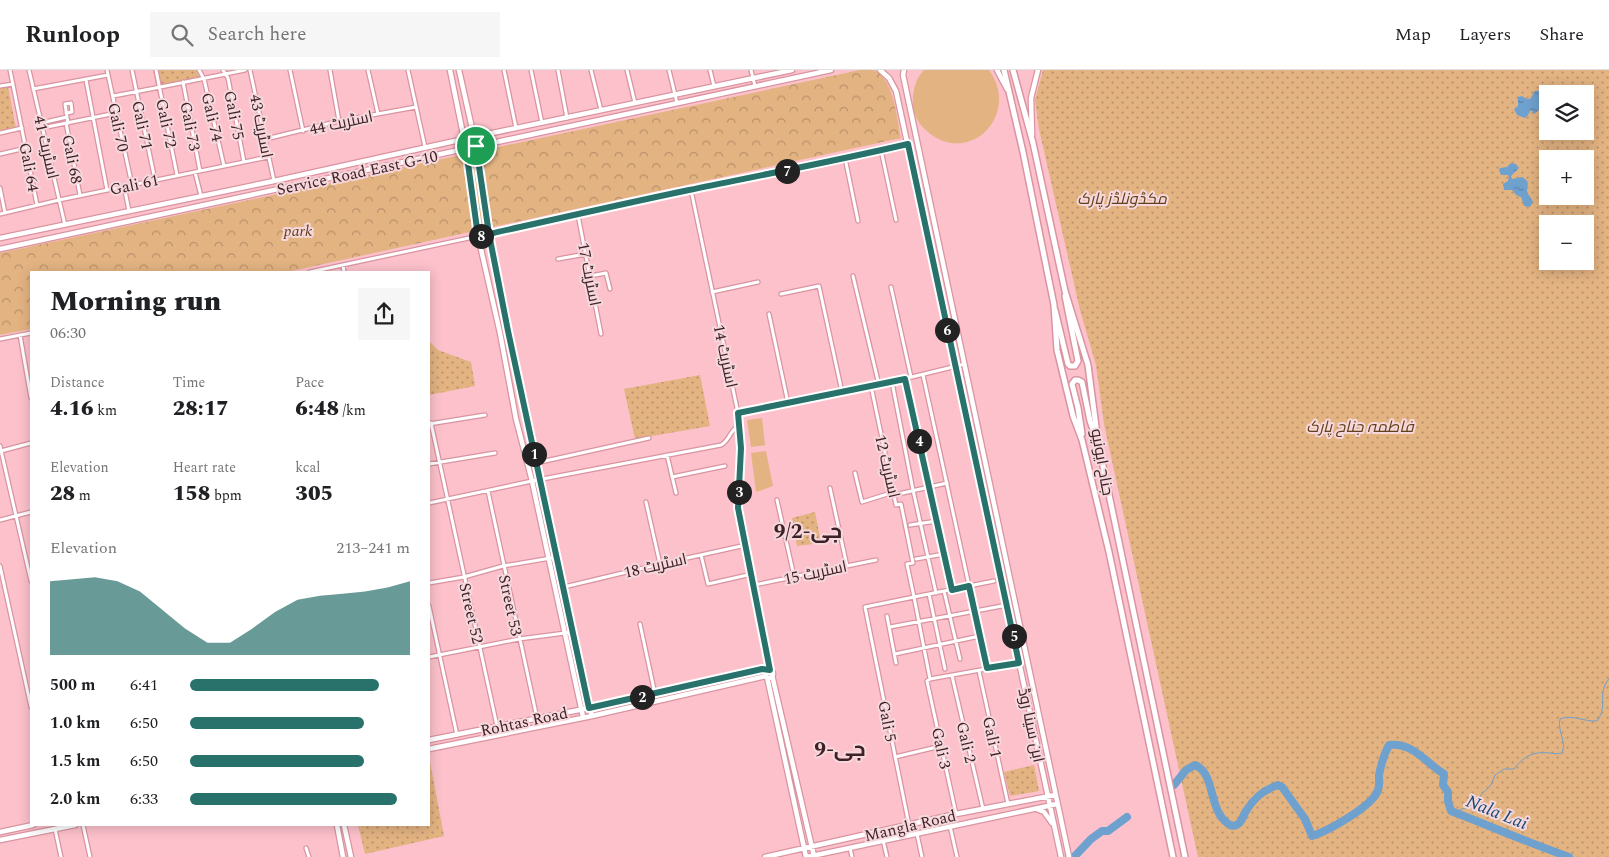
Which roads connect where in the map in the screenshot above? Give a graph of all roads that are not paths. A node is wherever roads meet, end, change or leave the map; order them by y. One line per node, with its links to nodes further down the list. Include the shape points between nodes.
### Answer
1 (10, 70): 38 (street, Gali 64)
2 (30, 70): 43 (street, اسٹریٹ 41)
3 (107, 70): 33 (street, Gali 70)
4 (132, 70): 44 (street, Gali 71)
5 (156, 70): 42 (street, Gali 72)
6 (200, 70): 35 (street, Gali 74)
7 (224, 70): 32 (street, Gali 75)
8 (245, 70): 32 (street)
9 (250, 70): 66 (street, اسٹریٹ 43)
10 (290, 70): 63 (street)
11 (330, 70): 56 (street)
12 (368, 70): 53 (street)
13 (408, 70): 50 (street)
14 (450, 70): 67 (main road)
15 (459, 70): 65 (main road)
16 (504, 70): 62 (street)
17 (531, 70): 59 (street)
18 (558, 70): 55 (street)
19 (591, 70): 51 (street)
20 (627, 70): 48 (street)
21 (669, 70): 45 (street)
22 (710, 70): 40 (street)
23 (751, 70): 34 (street)
24 (792, 70): 34 (main road, Service Road East G-10)
25 (831, 70): 41 (main road, Service Road East G-10)
26 (880, 70): 69 (main road, ابن سینا روڈ, via 896,91)
27 (904, 70): 126 (main road, ابن سینا روڈ)
28 (998, 70): 47 (main road)
29 (1004, 70): 47 (main road, جناح ایونیو)
30 (1013, 70): 68 (main road, جناح ایونیو)
31 (1038, 70): 68 (main road, via 1030,98)
32 (227, 74): 35 (street); 78 (street, Gali 75)
33 (108, 75): 36 (street); 46 (street, Gali 70)
34 (753, 78): 40 (main road, Service Road East G-10); 41 (street)
35 (204, 79): 37 (street); 79 (street, Gali 74)
36 (86, 80): 43 (street); 54 (street)
37 (183, 82): 42 (street); 80 (street, Gali 73)
38 (13, 84): 39 (street); 60 (street, Gali 64)
39 (0, 86)
40 (714, 86): 45 (main road, Service Road East G-10)
41 (755, 86): 49 (main road, Service Road East G-10)
42 (159, 87): 44 (street); 82 (street, Gali 72)
43 (33, 89): 57 (street, اسٹریٹ 41)
44 (136, 92): 46 (street); 83 (street, Gali 71)
45 (675, 95): 48 (main road, Service Road East G-10); 49 (street)
46 (113, 96): 52 (street, Gali 70)
47 (1012, 102): 120 (main road, جناح ایونیو)
48 (635, 103): 51 (main road, Service Road East G-10)
49 (677, 103): 70 (main road, Service Road East G-10)
50 (416, 107): 53 (street, اسٹریٹ 44); 72 (street)
51 (601, 110): 55 (main road, Service Road East G-10)
52 (116, 113): 54 (street); 85 (street, Gali 70)
53 (378, 114): 56 (street, اسٹریٹ 44)
54 (94, 117): 58 (street); 88 (street)
55 (567, 118): 59 (main road, Service Road East G-10)
56 (339, 121): 63 (street, اسٹریٹ 44)
57 (41, 123): 58 (street, Gali 68, via 67,115); 61 (street, اسٹریٹ 41)
58 (67, 123): 61 (street); 90 (street, Gali 68)
59 (542, 123): 62 (main road, Service Road East G-10)
60 (22, 128): 64 (street); 71 (street, Gali 64)
61 (42, 128): 92 (street, اسٹریٹ 41)
62 (516, 128): 65 (main road, Service Road East G-10)
63 (303, 131): 66 (street, اسٹریٹ 44)
64 (0, 133)
65 (474, 137): 67 (main road, Service Road East G-10); 70 (main road)
66 (266, 139): 76 (street, اسٹریٹ 43)
67 (464, 139): 72 (main road, Service Road East G-10); 73 (main road)
68 (1033, 143): 117 (main road, جناح ایونیو)
69 (908, 144): 74 (street); 127 (main road, ابن سینا روڈ)
70 (476, 146): 73 (main road, Service Road East G-10); 103 (main road)
71 (26, 148): 75 (street); 94 (street, Gali 64)
72 (425, 148): 84 (main road, Service Road East G-10)
73 (466, 149): 98 (main road, Service Road East G-10); 104 (main road)
74 (881, 150): 77 (street); 100 (street)
75 (0, 154)
76 (268, 157): 78 (street, Gali 61); 84 (street, اسٹریٹ 43)
77 (845, 158): 89 (street); 101 (street)
78 (244, 162): 79 (street, Gali 61)
79 (224, 166): 80 (street, Gali 61)
80 (200, 171): 81 (street, Gali 61)
81 (195, 172): 82 (street, Gali 61); 91 (street)
82 (177, 175): 83 (street, Gali 61)
83 (155, 180): 85 (street, Gali 61)
84 (274, 181): 91 (main road, Service Road East G-10)
85 (132, 185): 86 (street, Gali 61)
86 (124, 186): 88 (street, Gali 61); 95 (street)
87 (0, 188): 96 (street)
88 (107, 190): 90 (street, Gali 61)
89 (691, 190): 99 (street); 118 (street, اسٹریٹ 14)
90 (80, 195): 92 (street, Gali 61)
91 (201, 196): 93 (main road, Service Road East G-10)
92 (59, 200): 94 (street, Gali 61); 102 (street, اسٹریٹ 41)
93 (161, 204): 95 (main road, Service Road East G-10); 98 (main road)
94 (37, 205): 96 (street, Gali 61)
95 (129, 211): 102 (main road, Service Road East G-10)
96 (5, 212): 97 (street, Gali 61)
97 (0, 214)
98 (163, 214): 106 (main road, Service Road East G-10)
99 (578, 215): 103 (street); 107 (street, اسٹریٹ 17)
100 (896, 220)
101 (858, 221)
102 (65, 225): 105 (main road, Service Road East G-10)
103 (489, 234): 104 (street); 150 (main road)
104 (478, 236): 109 (street); 155 (main road)
105 (0, 238)
106 (0, 249)
107 (586, 254): 108 (street); 112 (street, اسٹریٹ 17)
108 (558, 259)
109 (342, 265): 110 (street); 111 (street)
110 (315, 271)
111 (344, 271)
112 (590, 276): 116 (street, via 606,273); 123 (street, اسٹریٹ 17)
113 (853, 276): 132 (street)
114 (758, 282): 118 (street)
115 (891, 287): 129 (street)
116 (610, 289)
117 (1066, 291): 120 (main road, via 1065,300 1078,361 1075,366 1068,364); 143 (main road, جناح ایونیو, via 1088,365)
118 (712, 292): 137 (street, اسٹریٹ 14)
119 (781, 294): 135 (street, via 819,286)
120 (1054, 305): 142 (main road, جناح ایونیو, via 1057,350)
121 (769, 314): 136 (street)
122 (30, 332): 124 (street)
123 (601, 334)
124 (20, 335): 125 (street); 134 (street)
125 (0, 339)
126 (965, 364): 127 (street); 245 (main road, ابن سینا روڈ)
127 (956, 366): 128 (street); 223 (main road, ابن سینا روڈ)
128 (924, 375): 129 (street); 157 (street)
129 (911, 377): 130 (street)
130 (905, 379): 131 (street); 158 (street)
131 (892, 382): 132 (street); 160 (street)
132 (879, 384): 133 (street)
133 (871, 386): 135 (street); 163 (street, اسٹریٹ 12)
134 (30, 392)
135 (842, 392): 136 (street)
136 (788, 403): 137 (street)
137 (738, 413): 140 (street, اسٹریٹ 14)
138 (485, 415): 139 (street)
139 (430, 424): 149 (street, Street 52)
140 (740, 425): 148 (street, via 722,446); 174 (street, اسٹریٹ 14, via 738,508)
141 (649, 438): 150 (street)
142 (1082, 440): 143 (main road, via 1072,384 1075,380 1082,382); 287 (main road, جناح ایونیو)
143 (1098, 442): 288 (main road, جناح ایونیو)
144 (30, 443): 146 (street)
145 (0, 446): 146 (street)
146 (1, 451): 169 (street)
147 (495, 452): 149 (street)
148 (668, 455): 154 (street); 156 (street)
149 (439, 462): 151 (street); 164 (street, Street 52)
150 (536, 462): 156 (main road)
151 (430, 464)
152 (725, 466): 154 (street)
153 (855, 473): 163 (street, via 862,502)
154 (672, 477): 162 (street)
155 (532, 481): 156 (street); 161 (street); 179 (main road)
156 (541, 481): 177 (main road)
157 (947, 483): 158 (street); 194 (street)
158 (929, 487): 160 (street); 171 (street)
159 (830, 488): 186 (street)
160 (913, 490): 163 (street); 172 (street)
161 (488, 491): 164 (street); 185 (street, Street 53)
162 (676, 493)
163 (894, 494): 183 (street, اسٹریٹ 12, via 896,505 901,504 914,563)
164 (447, 500): 166 (street); 190 (street, Street 52)
165 (777, 500): 189 (street)
166 (430, 503)
167 (647, 503): 182 (street)
168 (30, 512): 169 (street)
169 (17, 515): 170 (street); 188 (street)
170 (0, 520)
171 (937, 521): 172 (street); 175 (street)
172 (920, 523): 173 (street); 178 (street)
173 (910, 525)
174 (746, 545): 176 (street, اسٹریٹ 18); 187 (street, اسٹریٹ 14)
175 (944, 554): 178 (street); 196 (street)
176 (701, 555): 182 (street, اسٹریٹ 18); 187 (street, via 708,584)
177 (557, 557): 179 (street); 195 (main road)
178 (928, 557): 180 (street); 198 (street)
179 (548, 559): 185 (street); 210 (main road)
180 (916, 559)
181 (876, 560): 186 (street, اسٹریٹ 15)
182 (660, 564): 195 (street, اسٹریٹ 18)
183 (907, 564): 200 (street, Gali 3)
184 (0, 566): 231 (street)
185 (503, 566): 190 (street); 213 (street, Street 53)
186 (847, 566): 189 (street, اسٹریٹ 15)
187 (752, 574): 193 (street, اسٹریٹ 14)
188 (30, 576)
189 (794, 576): 193 (street, اسٹریٹ 15)
190 (464, 577): 192 (street); 216 (street, Street 52)
191 (994, 581): 194 (street)
192 (430, 583)
193 (754, 585): 227 (street, اسٹریٹ 14)
194 (969, 586): 196 (street); 203 (street)
195 (564, 587): 211 (main road)
196 (952, 590): 197 (street)
197 (944, 591): 198 (street); 205 (street)
198 (936, 593): 199 (street)
199 (929, 594): 200 (street); 206 (street)
200 (914, 597): 207 (street, Gali 3); 244 (street, Gali 5, via 865,607)
201 (1002, 606): 203 (street)
202 (430, 610): 218 (street)
203 (975, 612): 205 (street); 212 (street)
204 (887, 616): 209 (street)
205 (950, 617): 206 (street); 214 (street)
206 (935, 619): 207 (street); 215 (street)
207 (919, 622): 209 (street); 217 (street, Gali 3)
208 (640, 624): 230 (street)
209 (890, 627): 219 (street)
210 (564, 632): 211 (street); 213 (street); 233 (main road)
211 (574, 632): 232 (main road)
212 (980, 636): 214 (street); 224 (street)
213 (519, 639): 216 (street); 236 (street, Street 53)
214 (955, 641): 215 (street); 221 (street)
215 (940, 644): 217 (street); 225 (street)
216 (480, 647): 218 (street); 237 (street, Street 52)
217 (924, 648): 219 (street); 229 (street, Gali 3)
218 (440, 654): 220 (street); 239 (street)
219 (895, 654): 222 (street)
220 (430, 657)
221 (960, 659)
222 (896, 663)
223 (1019, 663): 224 (street); 246 (main road, ابن سینا روڈ)
224 (987, 668): 226 (street)
225 (945, 669)
226 (979, 671): 228 (street); 247 (street, Gali 1)
227 (768, 674): 230 (main road, Rohtas Road, via 762,669); 234 (main road, Rohtas Road); 269 (main road); 272 (main road)
228 (952, 676): 229 (street); 250 (street, Gali 2)
229 (928, 680): 242 (street, Gali 3)
230 (655, 694): 232 (main road, Rohtas Road)
231 (30, 703)
232 (589, 708): 233 (main road, Rohtas Road); 234 (main road)
233 (582, 709): 235 (main road); 236 (main road, Rohtas Road)
234 (592, 716): 235 (main road, Rohtas Road)
235 (583, 717): 241 (main road, Rohtas Road)
236 (537, 718): 237 (main road, Rohtas Road)
237 (497, 727): 238 (main road, Rohtas Road)
238 (470, 732): 239 (main road, Rohtas Road); 241 (main road)
239 (458, 734): 240 (main road, Rohtas Road)
240 (430, 740)
241 (472, 740): 243 (main road, Rohtas Road)
242 (941, 746): 244 (street); 252 (street, Gali 3)
243 (430, 749)
244 (895, 757): 259 (street, Gali 5)
245 (1055, 795): 246 (main road, Mangla Road); 248 (main road, ابن سینا روڈ)
246 (1047, 797): 247 (main road, Mangla Road); 249 (main road, ابن سینا روڈ)
247 (1008, 804): 250 (main road, Mangla Road)
248 (1057, 804): 249 (main road, Mangla Road); 286 (main road, ابن سینا روڈ)
249 (1049, 806): 251 (main road, Mangla Road); 262 (main road, ابن سینا روڈ)
250 (983, 809): 252 (main road, Mangla Road)
251 (1037, 809): 260 (main road, Mangla Road); 262 (main road, via 1046,815)
252 (956, 814): 259 (main road, Mangla Road)
253 (30, 825): 263 (main road)
254 (32, 826): 264 (main road)
255 (70, 826): 261 (main road)
256 (83, 826): 275 (street)
257 (337, 826): 277 (main road)
258 (344, 826): 278 (main road)
259 (910, 826): 265 (street, Gali 5); 269 (main road, Mangla Road)
260 (950, 826): 266 (main road, Mangla Road); 284 (street)
261 (55, 829): 264 (main road); 274 (street)
262 (1055, 829): 285 (main road, ابن سینا روڈ)
263 (0, 832)
264 (31, 834): 267 (main road)
265 (911, 834): 266 (main road, Mangla Road); 268 (main road, Mangla Road)
266 (917, 834): 283 (street)
267 (0, 840)
268 (883, 840): 270 (main road, Mangla Road); 282 (street)
269 (812, 846): 272 (main road, Mangla Road); 273 (main road)
270 (850, 847): 273 (main road, Mangla Road); 281 (street)
271 (306, 848): 276 (street)
272 (804, 848): 279 (main road, Mangla Road); 280 (main road)
273 (817, 856): 280 (main road, Mangla Road)
274 (61, 857)
275 (90, 857)
276 (309, 857)
277 (344, 857)
278 (351, 857)
279 (765, 857)
280 (806, 857)
281 (852, 857)
282 (887, 857)
283 (922, 857)
284 (956, 857)
285 (1061, 857)
286 (1069, 857)
287 (1174, 857)
288 (1185, 857)

